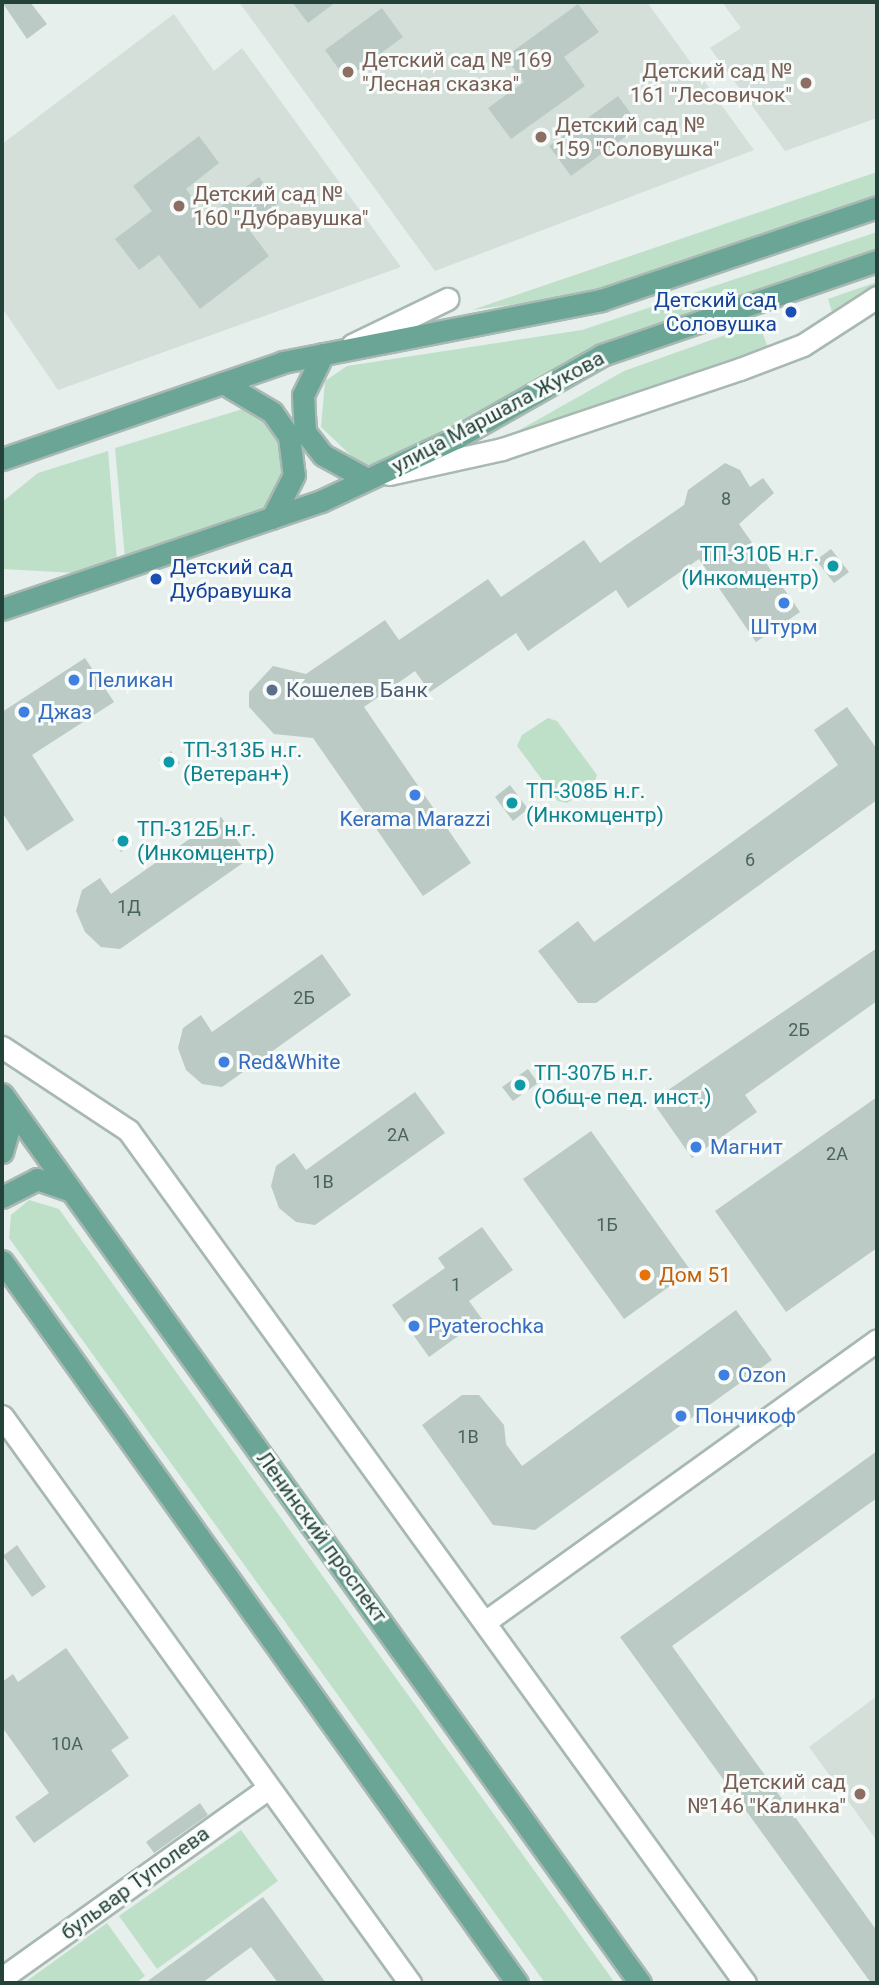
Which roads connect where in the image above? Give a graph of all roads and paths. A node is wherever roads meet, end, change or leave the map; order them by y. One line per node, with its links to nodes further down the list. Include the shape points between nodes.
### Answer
1 (877, 207): 5 (main road, via 601,300)
2 (877, 261): 8 (main road, улица Маршала Жукова, via 602,355 456,438)
3 (877, 297): 8 (street, via 803,345 740,369 502,449)
4 (447, 299): 5 (street)
5 (331, 353): 6 (main road); 8 (main road, via 303,395 305,432 323,455)
6 (223, 383): 7 (main road); 9 (main road, via 272,412 289,436 294,475)
7 (2, 459)
8 (367, 479): 9 (main road, улица Маршала Жукова)
9 (272, 518): 10 (main road, улица Маршала Жукова)
10 (2, 609)
11 (2, 1046): 19 (street, via 128,1130)
12 (3, 1095): 13 (main road, via 12,1118); 14 (main road, Ленинский проспект)
13 (2, 1152)
14 (76, 1194): 15 (main road, via 53,1180 37,1179); 24 (main road, Ленинский проспект)
15 (2, 1197)
16 (2, 1261): 23 (main road)
17 (877, 1340): 19 (street)
18 (2, 1416): 20 (street)
19 (485, 1622): 25 (street)
20 (268, 1788): 21 (street, бульвар Туполева); 22 (street)
21 (2, 1978)
22 (410, 1983)
23 (517, 1983)
24 (640, 1983)
25 (745, 1983)

